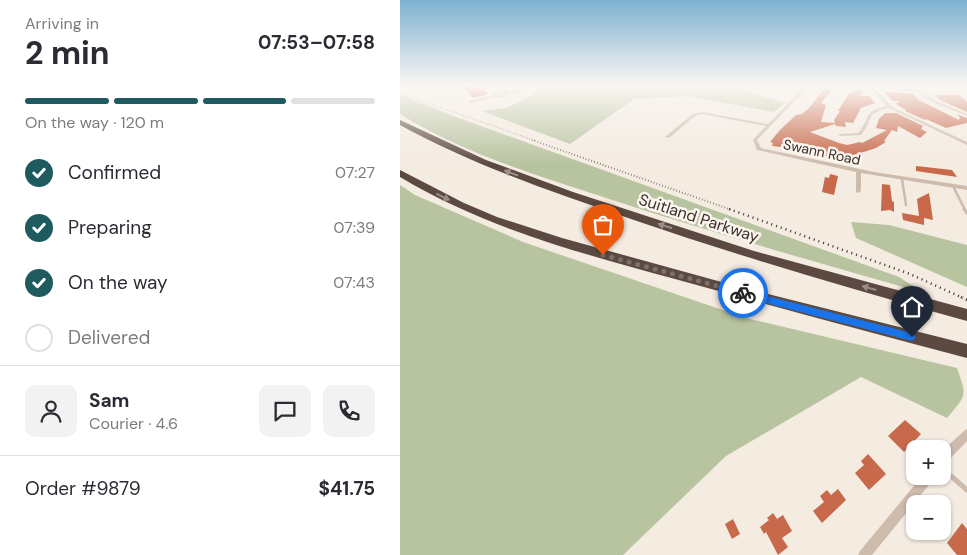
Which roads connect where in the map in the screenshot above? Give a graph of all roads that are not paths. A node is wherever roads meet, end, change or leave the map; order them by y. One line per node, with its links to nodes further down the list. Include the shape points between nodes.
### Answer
1 (781, 112): 5 (street, Swann Road)
2 (872, 112): 6 (street, via 859,134)
3 (897, 112): 8 (street)
4 (400, 122): 17 (highway, Suitland Parkway, one-way to 4, via 752,254 581,199 481,162)
5 (768, 125): 7 (street, via 702,113); 9 (street, Swann Road, via 755,140 759,149)
6 (841, 134)
7 (667, 137)
8 (967, 144)
9 (859, 171): 11 (street, Swann Road); 14 (street)
10 (400, 173): 18 (highway, one-way to 18, via 462,206 542,236)
11 (902, 179): 12 (street, Swann Road); 15 (lane)
12 (953, 186): 13 (street, Swann Road); 16 (lane)
13 (967, 188)
14 (858, 191)
15 (906, 205)
16 (967, 212)
17 (967, 315)
18 (967, 351)
19 (967, 434): 20 (street)
20 (951, 450)
21 (951, 476): 23 (lane)
22 (922, 485): 24 (street)
23 (967, 490)
24 (864, 555)

